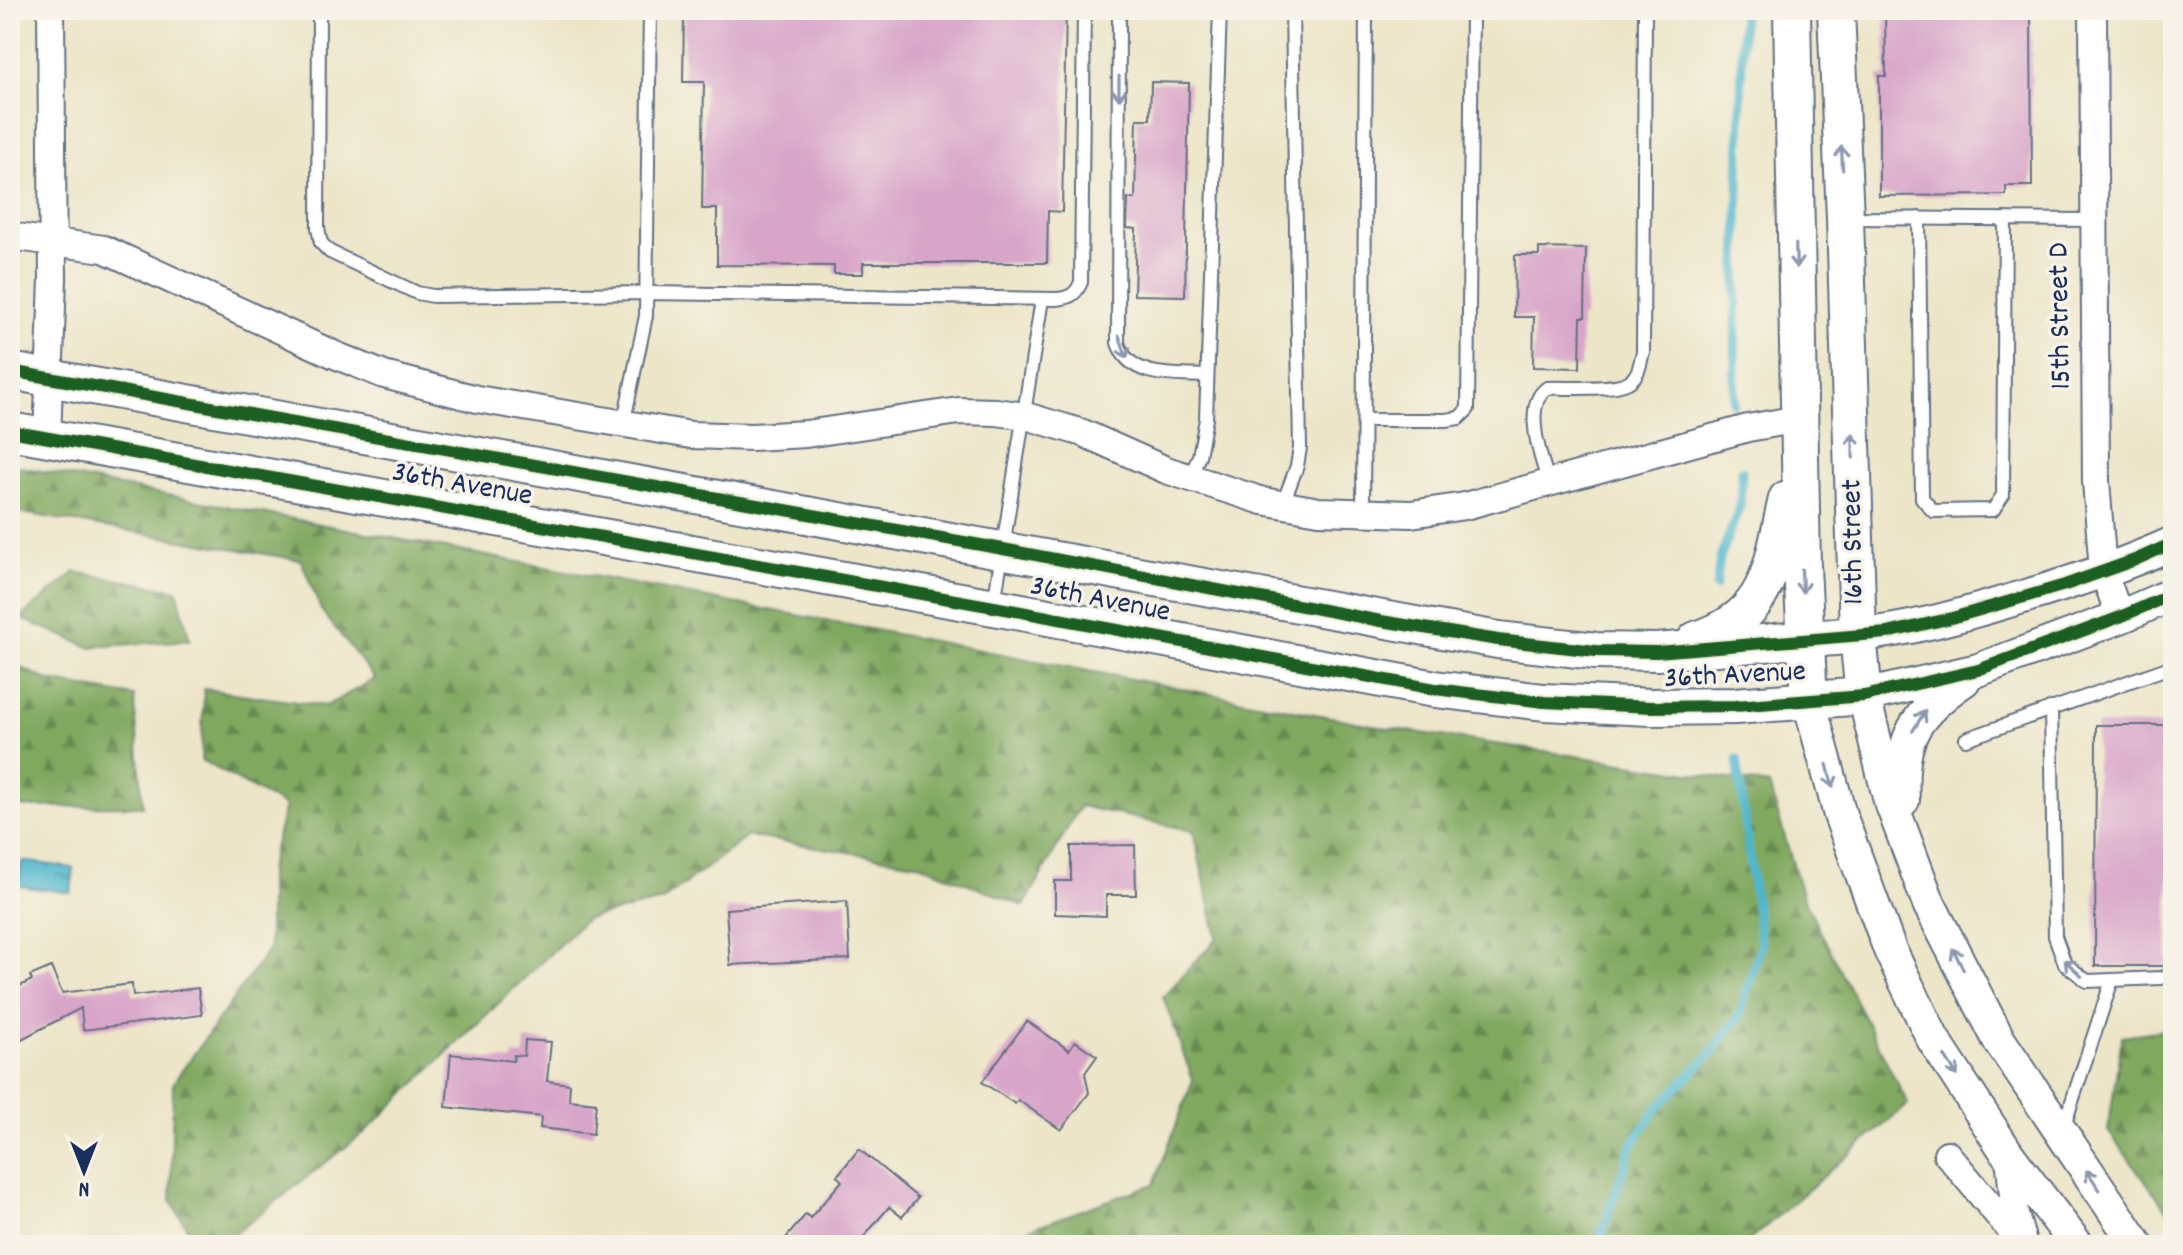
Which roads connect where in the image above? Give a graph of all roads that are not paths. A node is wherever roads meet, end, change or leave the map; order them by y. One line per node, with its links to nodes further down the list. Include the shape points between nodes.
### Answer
1 (51, 10): 19 (street)
2 (319, 10): 20 (lane, via 318,228 321,243 330,252 433,296)
3 (650, 10): 20 (lane)
4 (1084, 10): 21 (lane, via 1081,282 1069,298)
5 (1119, 10): 23 (lane, one-way to 23, via 1118,343 1127,359 1144,370)
6 (1220, 10): 23 (lane)
7 (1292, 10): 33 (lane, via 1300,448)
8 (1366, 10): 26 (lane)
9 (1472, 10): 26 (lane, via 1468,409 1459,418 1446,420)
10 (1645, 10): 32 (lane, via 1643,352 1639,371 1630,381 1547,388 1539,394 1536,430)
11 (1792, 10): 29 (main road, 16th Street, one-way to 29)
12 (1836, 10): 14 (main road, 16th Street, one-way to 12)
13 (2093, 10): 17 (street, 15th Street D)
14 (1845, 218): 15 (lane); 41 (main road, 16th Street, one-way to 14)
15 (1919, 218): 16 (lane); 16 (lane, via 1922,498 1933,511 1993,510 2003,495)
16 (2005, 219): 17 (lane)
17 (2093, 220): 37 (street, 15th Street D, via 2096,481)
18 (10, 236): 19 (street)
19 (51, 240): 24 (street); 27 (street, via 104,249 384,375 477,399)
20 (646, 293): 21 (lane); 27 (lane)
21 (1042, 299): 25 (lane)
22 (10, 371): 24 (main road, 36th Avenue)
23 (1207, 376): 31 (lane, via 1206,419)
24 (50, 378): 30 (street); 36 (main road, 36th Avenue)
25 (1026, 416): 27 (street, via 959,411 752,437); 31 (street, via 1083,433); 36 (lane)
26 (1364, 420): 34 (lane)
27 (623, 425)
28 (10, 431): 30 (main road, 36th Avenue)
29 (1799, 431): 32 (street, via 1748,428); 42 (main road, 16th Street, one-way to 42); 43 (main road, via 1768,577 1757,602 1729,627)
30 (47, 438): 39 (main road, 36th Avenue)
31 (1190, 478): 33 (street)
32 (1549, 483): 34 (street, via 1465,506 1411,514)
33 (1282, 506): 34 (street)
34 (1363, 513)
35 (2173, 543): 37 (street, 36th Avenue)
36 (1003, 549): 39 (lane); 43 (main road, 36th Avenue, via 1498,640)
37 (2103, 571): 40 (street, 15th Street D); 41 (street, 36th Avenue, via 1952,618)
38 (2173, 594): 40 (street, 36th Avenue)
39 (994, 607): 47 (main road, 36th Avenue, via 1435,689 1544,702 1651,707)
40 (2120, 617): 45 (street, 36th Avenue)
41 (1858, 635): 42 (main road, 36th Avenue); 46 (main road, 16th Street)
42 (1805, 639): 43 (main road, 36th Avenue); 47 (main road, 16th Street)
43 (1657, 652)
44 (2173, 666): 48 (lane)
45 (1978, 670): 46 (street, 36th Avenue); 50 (street, one-way to 45, via 1903,812 1901,759 1927,708)
46 (1864, 696): 47 (main road, 36th Avenue); 50 (street, 16th Street, via 1889,797)
47 (1809, 701): 55 (street, 16th Street, one-way to 55, via 1840,815 1890,950 1933,1039)
48 (2051, 708): 49 (lane); 52 (lane, one-way to 48, via 2087,981 2065,964 2055,936)
49 (1966, 739)
50 (1929, 904): 53 (street, 16th Street, one-way to 50, via 1999,1040)
51 (2173, 975): 52 (lane)
52 (2112, 980): 53 (lane)
53 (2062, 1133): 58 (street, 16th Street, one-way to 53)
54 (1947, 1154): 56 (street, 16th Street)
55 (2009, 1156): 56 (street, 16th Street); 57 (street, 16th Street)
56 (2024, 1245)
57 (2077, 1245)
58 (2137, 1245)

